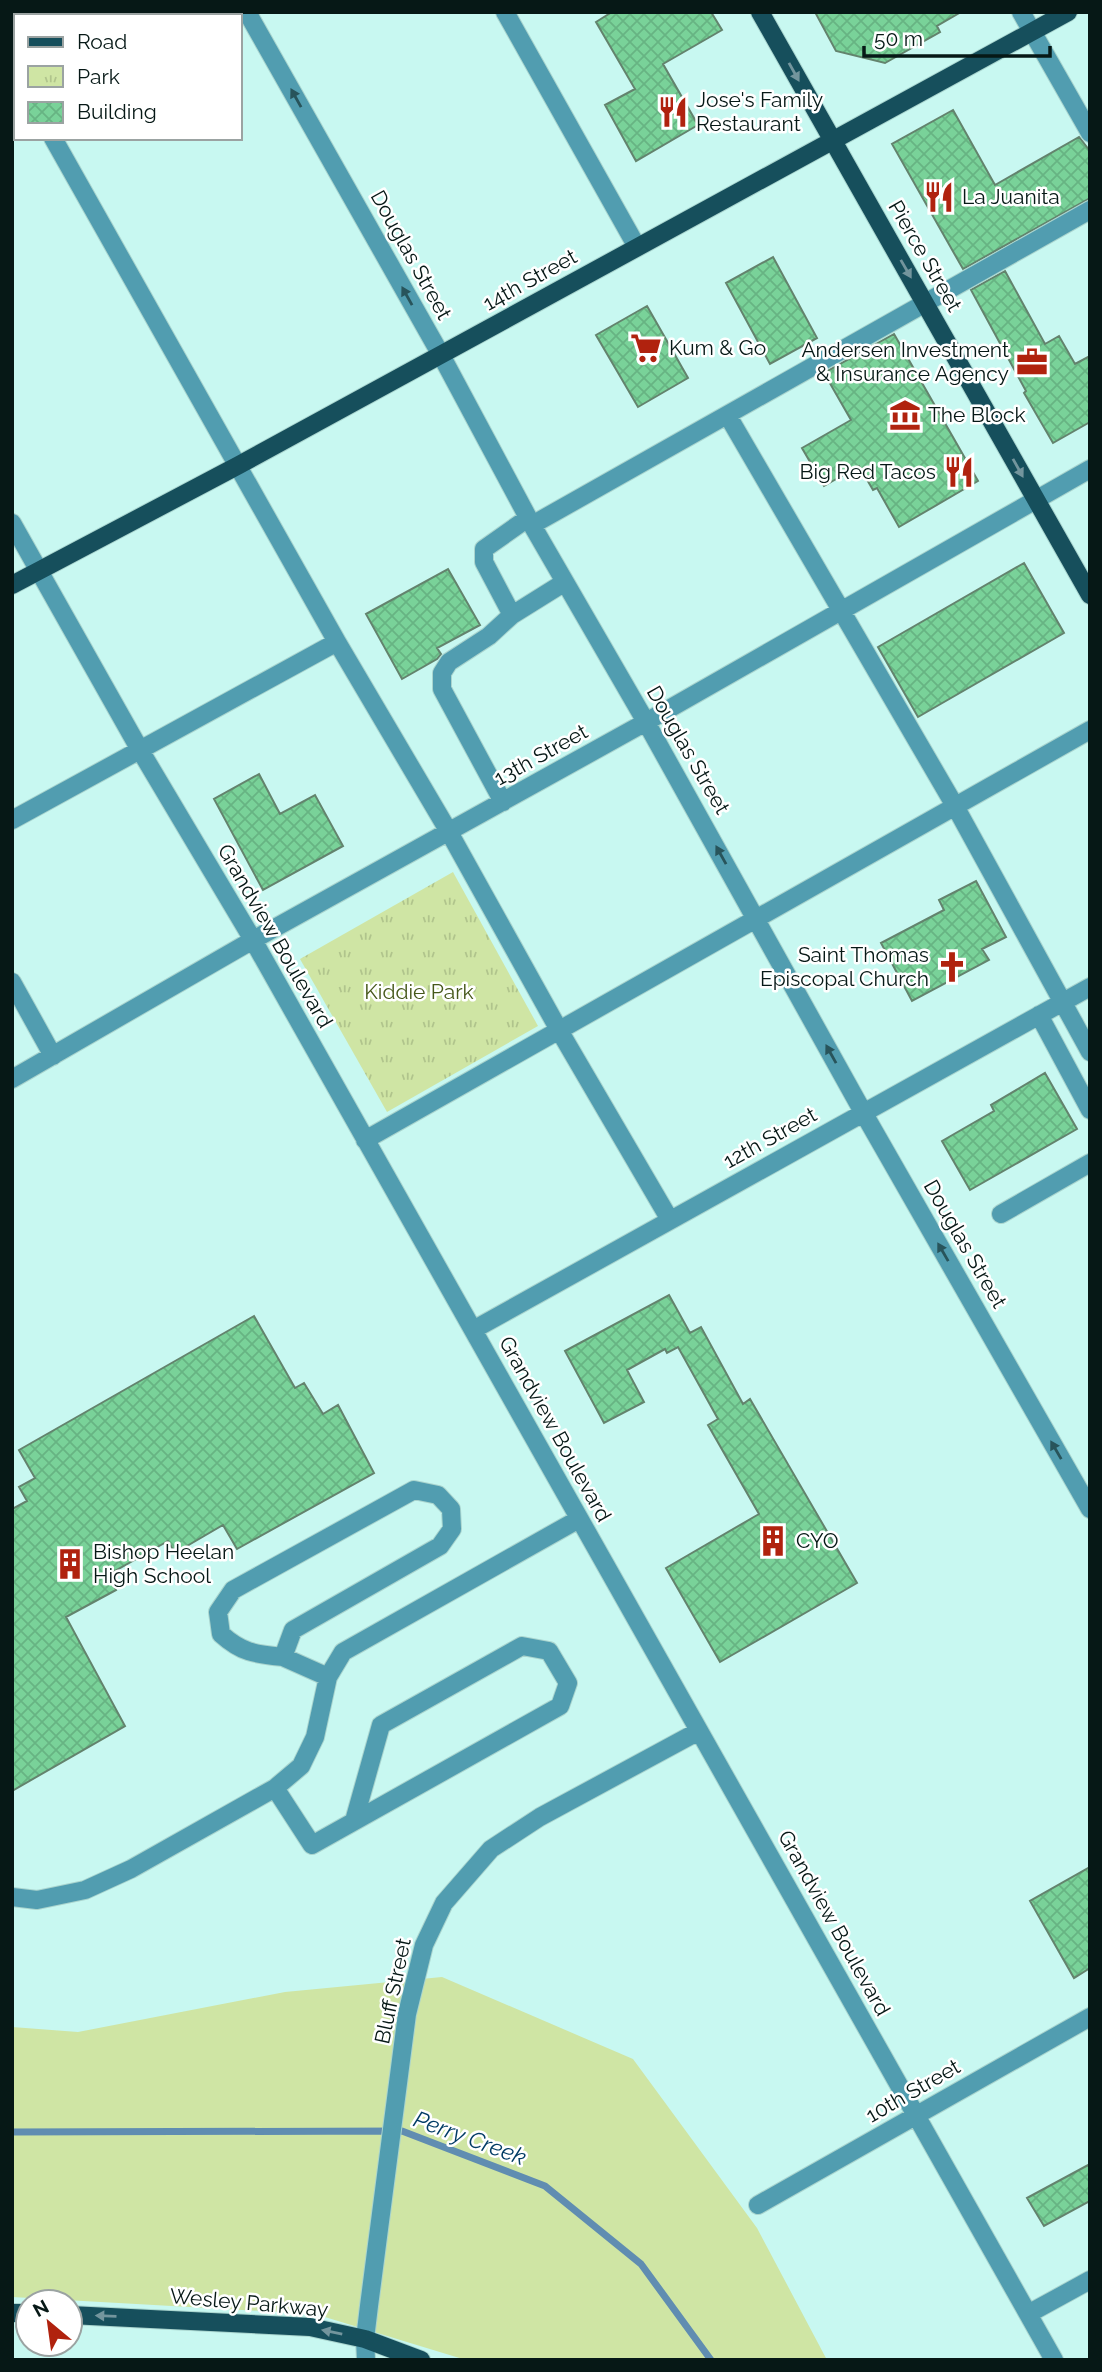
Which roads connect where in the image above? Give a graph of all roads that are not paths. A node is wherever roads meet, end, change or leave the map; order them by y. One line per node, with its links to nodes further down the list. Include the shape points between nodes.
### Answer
1 (247, 12): 13 (street, Douglas Street, one-way to 1)
2 (505, 12): 11 (street)
3 (760, 12): 9 (main road, Pierce Street, one-way to 9)
4 (1021, 12): 6 (street)
5 (1068, 12): 6 (main road, 14th Street)
6 (1033, 32): 7 (street); 9 (main road, 14th Street)
7 (1090, 133)
8 (54, 140): 15 (street)
9 (833, 142): 11 (main road, 14th Street); 12 (main road, Pierce Street, one-way to 12)
10 (1090, 210): 12 (street)
11 (637, 247): 13 (main road, 14th Street)
12 (926, 304): 14 (street); 17 (main road, Pierce Street, one-way to 17)
13 (441, 355): 15 (main road, 14th Street); 18 (street, Douglas Street)
14 (728, 416): 18 (street); 24 (street)
15 (239, 465): 20 (main road, 14th Street); 26 (street)
16 (1090, 469): 17 (street, 13th Street)
17 (1036, 499): 23 (main road, Pierce Street); 24 (street, 13th Street)
18 (530, 521): 21 (street, Douglas Street); 25 (street, via 484,549 484,562)
19 (12, 523): 20 (street, Grandview Boulevard)
20 (39, 571): 22 (main road, 14th Street); 29 (street, Grandview Boulevard)
21 (565, 582): 25 (street); 27 (street, Douglas Street)
22 (12, 585)
23 (1090, 595)
24 (842, 612): 27 (street, 13th Street); 31 (street)
25 (512, 615): 30 (street, via 449,662 442,673 442,689)
26 (337, 642): 29 (street); 33 (street)
27 (646, 722): 30 (street, 13th Street); 34 (street, Douglas Street, one-way to 27)
28 (1090, 730): 31 (street)
29 (140, 750): 32 (street); 35 (street, Grandview Boulevard)
30 (503, 802): 33 (street, 13th Street)
31 (955, 806): 34 (street); 38 (street)
32 (12, 820)
33 (449, 832): 35 (street, 13th Street); 40 (street)
34 (756, 917): 40 (street); 45 (street, Douglas Street, one-way to 34)
35 (253, 940): 42 (street, 13th Street); 46 (street, Grandview Boulevard)
36 (12, 982): 42 (street)
37 (1090, 987): 38 (street, 12th Street)
38 (1061, 1002): 39 (street, 12th Street); 41 (street)
39 (1038, 1015): 44 (street); 45 (street, 12th Street)
40 (559, 1030): 46 (street); 49 (street)
41 (1090, 1052)
42 (53, 1056): 43 (street, 13th Street)
43 (12, 1079)
44 (1090, 1110)
45 (863, 1112): 49 (street, 12th Street); 51 (street, Douglas Street, one-way to 45)
46 (365, 1140): 50 (street, Grandview Boulevard)
47 (1090, 1163): 48 (street)
48 (1001, 1214)
49 (670, 1220): 50 (street, 12th Street)
50 (473, 1330): 52 (street, Grandview Boulevard)
51 (1089, 1507)
52 (579, 1519): 54 (street, via 343,1651); 55 (street, Grandview Boulevard)
53 (282, 1657): 53 (street, via 293,1630 440,1546 452,1529 452,1509 438,1495 414,1490 233,1590 218,1612 221,1634 236,1648); 54 (street)
54 (328, 1677): 56 (street, via 315,1737 301,1766)
55 (699, 1731): 60 (street, Grandview Boulevard); 65 (street, Bluff Street, via 540,1817 491,1849 444,1903 424,1945 407,2014)
56 (275, 1788): 57 (street, via 312,1846); 58 (street, via 85,1890 37,1900)
57 (354, 1821): 57 (street, via 560,1706 568,1683 550,1651 522,1646 382,1725)
58 (12, 1897)
59 (1090, 2017): 60 (street, 10th Street)
60 (916, 2115): 61 (street, 10th Street); 63 (street, Grandview Boulevard)
61 (758, 2205)
62 (1090, 2280): 63 (street)
63 (1028, 2314): 68 (street, Grandview Boulevard)
64 (84, 2316): 65 (main road, Wesley Parkway, one-way to 64, via 310,2327)
65 (365, 2339): 66 (street, Bluff Street); 67 (main road, Wesley Parkway)
66 (366, 2360)
67 (421, 2360)
68 (1054, 2360)

